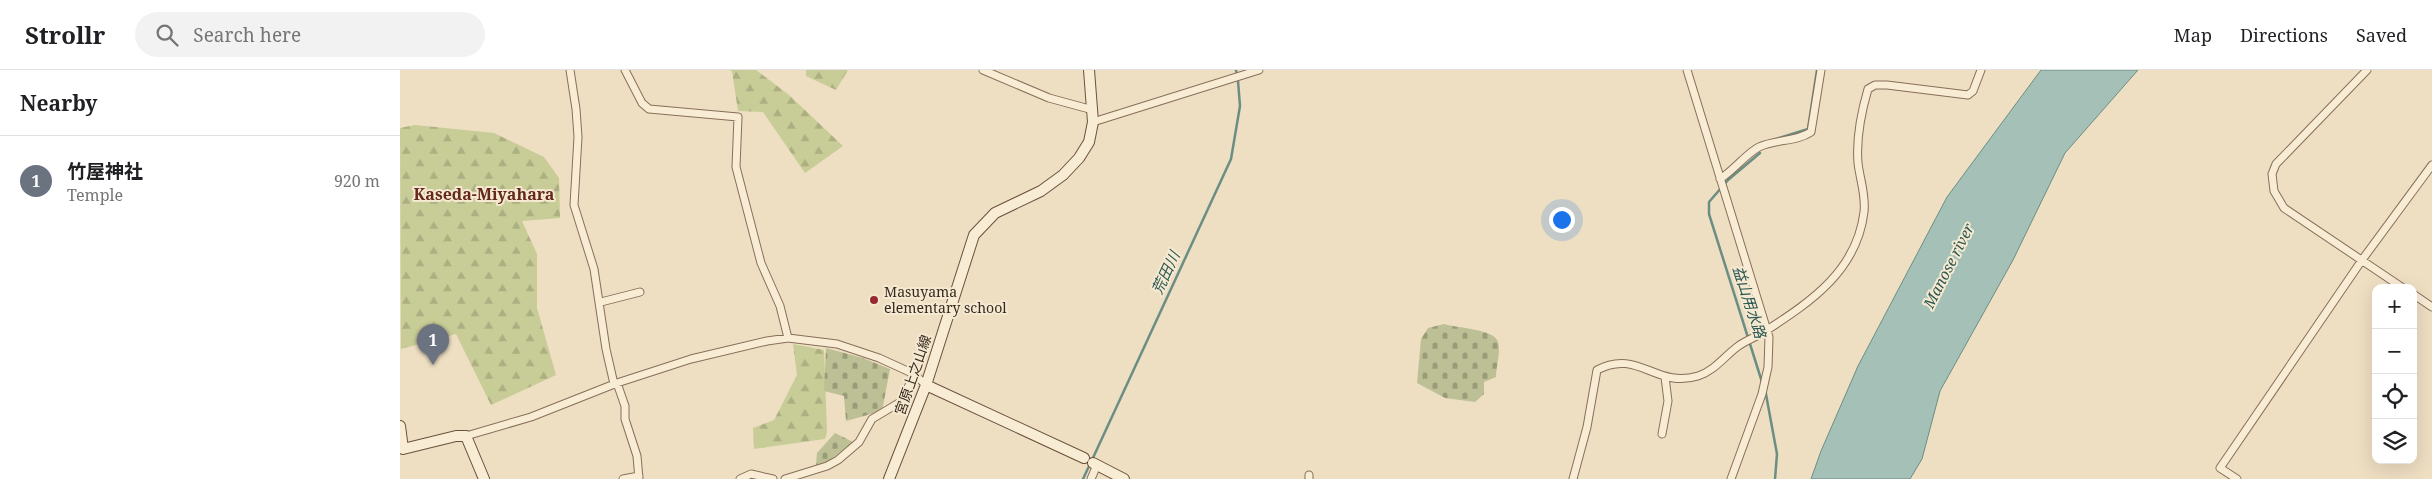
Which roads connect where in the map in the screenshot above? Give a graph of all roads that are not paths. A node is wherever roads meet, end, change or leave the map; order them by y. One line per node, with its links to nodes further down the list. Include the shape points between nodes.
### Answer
1 (570, 70): 18 (street, via 578,137 574,205)
2 (625, 70): 21 (street, via 642,103 649,109 738,117 736,167 761,263 780,306)
3 (983, 70): 10 (street, via 1049,98)
4 (1089, 70): 10 (street, 宮原上之山線)
5 (1259, 70): 11 (street)
6 (1686, 70): 13 (street)
7 (1821, 70): 13 (street, via 1811,132 1757,148)
8 (1981, 70): 20 (street, via 1968,96 1887,85 1868,89 1860,117 1858,162 1864,210 1854,248 1821,293)
9 (2367, 70): 14 (street, via 2283,154 2272,174 2274,191 2284,208)
10 (1092, 110): 11 (street, 宮原上之山線)
11 (1093, 122): 25 (street, 宮原上之山線, via 1090,142 1072,167 1041,191 988,218 974,235)
12 (2432, 165): 14 (street)
13 (1720, 179): 20 (street)
14 (2362, 260): 15 (street); 42 (street, via 2220,468)
15 (2397, 284)
16 (640, 292): 18 (street)
17 (2417, 297): 19 (street)
18 (601, 302): 24 (street, via 606,349)
19 (2432, 307)
20 (1767, 330): 23 (street, via 1700,375 1677,379); 41 (street, via 1766,380)
21 (788, 338): 22 (street, via 837,344); 24 (street, via 691,359)
22 (914, 374): 25 (street); 36 (street, via 902,401 872,419 859,442 838,460)
23 (1665, 377): 27 (street, via 1668,401); 40 (street, via 1628,362 1616,362 1596,370 1587,427)
24 (616, 384): 28 (street, via 531,417); 31 (street, via 636,449)
25 (926, 385): 30 (street); 37 (street, 宮原上之山線)
26 (400, 426): 29 (street)
27 (1662, 434)
28 (466, 436): 29 (street); 32 (street)
29 (402, 449)
30 (1091, 462): 38 (street); 39 (street)
31 (639, 478): 33 (street)
32 (484, 479)
33 (623, 479)
34 (740, 479): 35 (street, via 751,474)
35 (773, 479)
36 (785, 479)
37 (889, 479)
38 (1091, 479)
39 (1124, 479)
40 (1573, 479)
41 (1730, 479)
42 (2236, 479)

